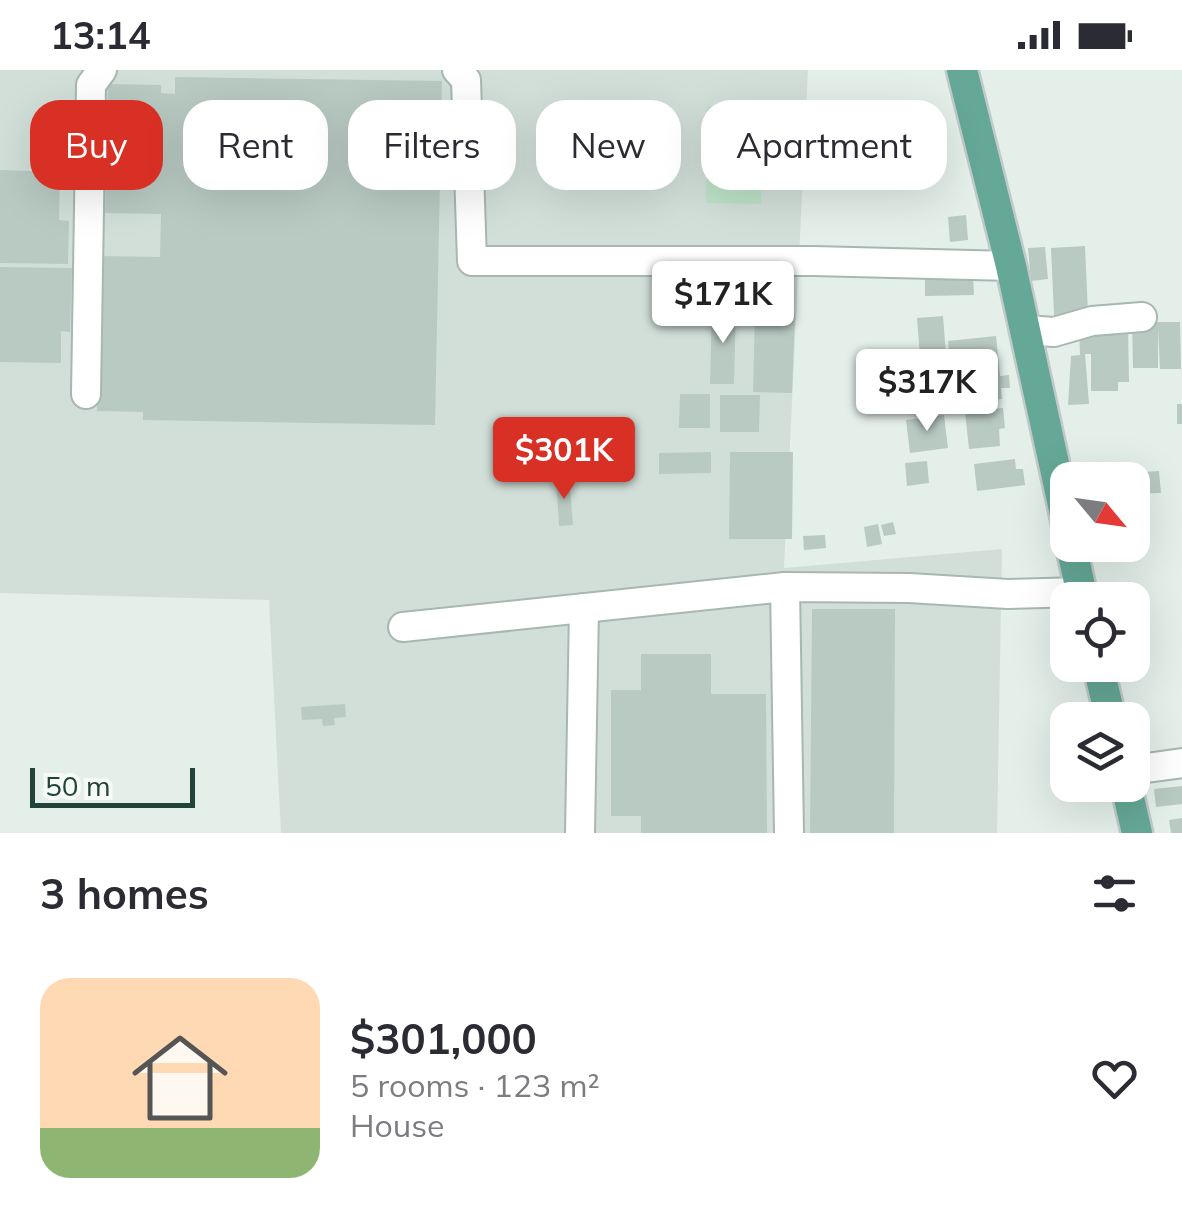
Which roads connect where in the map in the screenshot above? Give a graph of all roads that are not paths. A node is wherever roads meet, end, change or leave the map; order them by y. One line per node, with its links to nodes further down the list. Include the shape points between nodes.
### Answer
1 (102, 70): 7 (street, via 91,85)
2 (457, 70): 4 (street, via 466,80 472,261)
3 (962, 70): 4 (main road)
4 (1011, 266): 6 (main road)
5 (1142, 317): 6 (street, via 1054,332)
6 (1025, 330): 8 (main road)
7 (86, 394)
8 (1054, 462)
9 (785, 587): 10 (street); 11 (street); 17 (street)
10 (1050, 595)
11 (584, 608): 12 (street); 16 (street)
12 (402, 627)
13 (1182, 763): 14 (street)
14 (1150, 767)
15 (1130, 802): 18 (main road)
16 (580, 833)
17 (790, 833)
18 (1136, 833)

